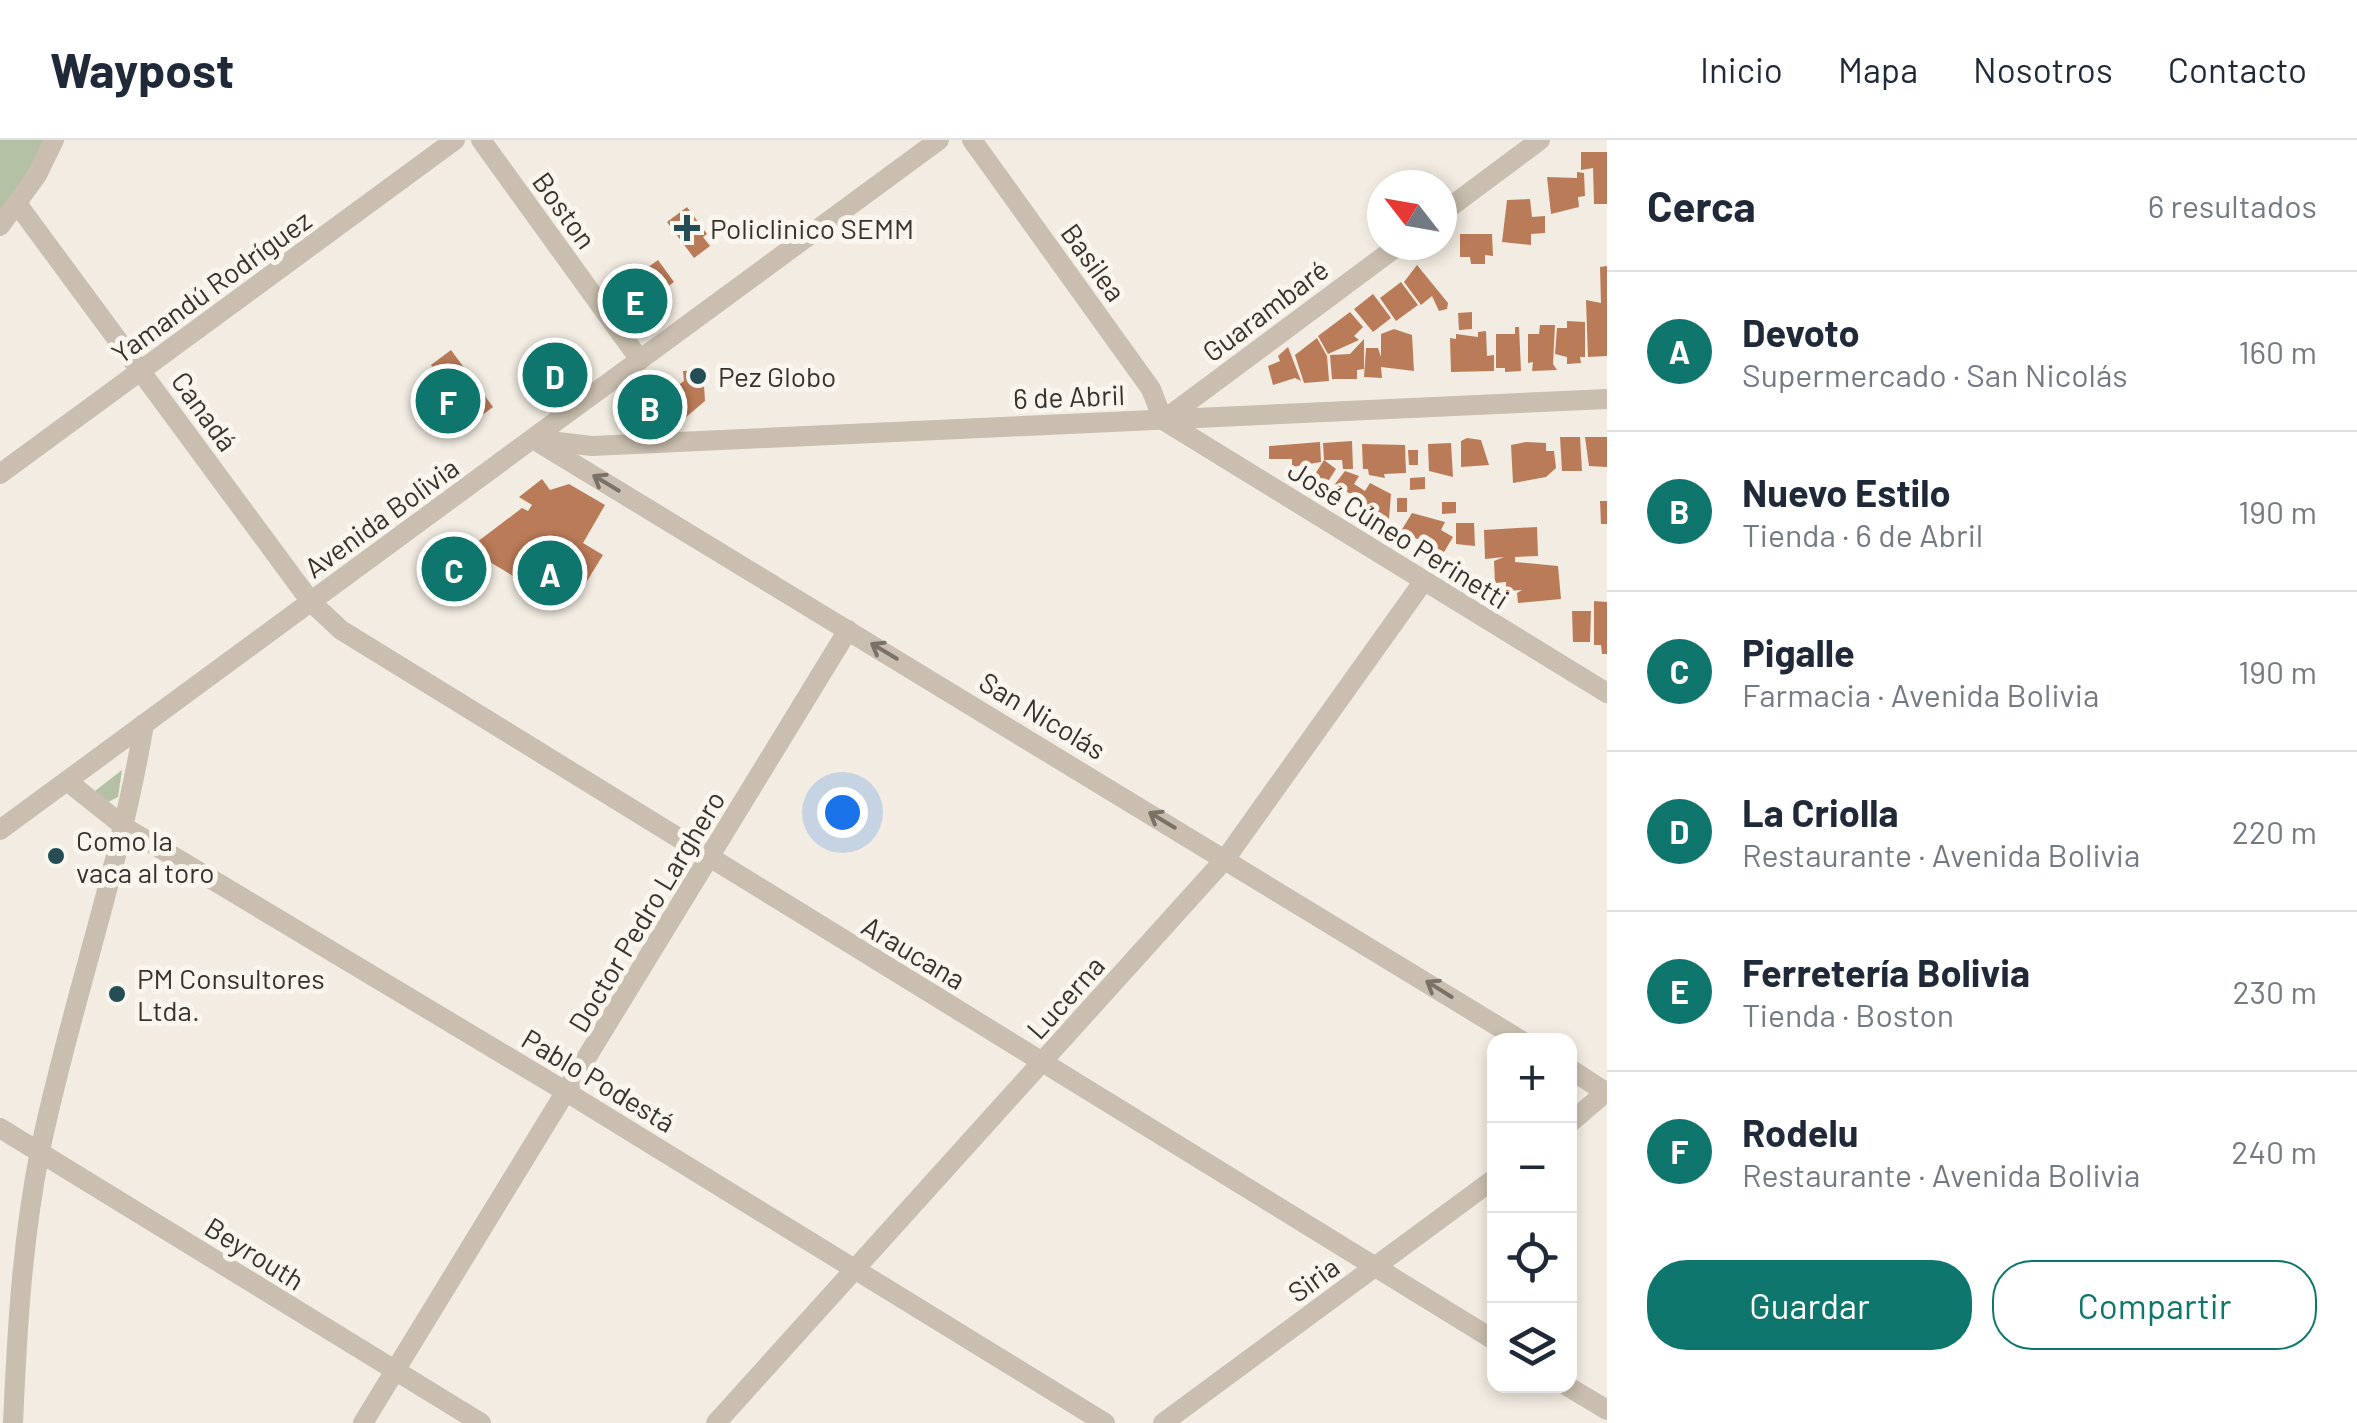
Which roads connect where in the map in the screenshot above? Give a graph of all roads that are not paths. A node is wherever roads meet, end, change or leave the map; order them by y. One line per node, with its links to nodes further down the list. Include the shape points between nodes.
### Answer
1 (54, 140): 8 (street)
2 (455, 140): 12 (street, Yamandú Rodríguez)
3 (481, 140): 11 (street, Boston)
4 (938, 140): 11 (street, Avenida Bolivia)
5 (972, 140): 14 (street, Basilea, via 1152,388)
6 (1540, 140): 7 (street)
7 (1457, 202)
8 (18, 204): 9 (street); 12 (street, Canadá)
9 (0, 226)
10 (1379, 260): 14 (street, Guarambaré)
11 (640, 360): 15 (street, Avenida Bolivia)
12 (142, 371): 16 (street, Yamandú Rodríguez); 18 (street, Canadá)
13 (1607, 399): 14 (street, 6 de Abril)
14 (1164, 420): 15 (street, 6 de Abril, via 592,446); 17 (street, José Cúneo Perinetti)
15 (534, 439): 18 (street, Avenida Bolivia); 19 (street, San Nicolás, one-way to 15)
16 (0, 474)
17 (1423, 582): 20 (street, José Cúneo Perinetti); 25 (street, Lucerna)
18 (311, 602): 21 (street, Avenida Bolivia); 26 (street, Araucana, via 341,630)
19 (848, 630): 25 (street, San Nicolás, one-way to 19); 26 (street, Doctor Pedro Larghero)
20 (1607, 692)
21 (144, 724): 22 (street, Avenida Bolivia); 23 (street)
22 (67, 780): 23 (street, Pablo Podestá); 24 (street, Avenida Bolivia)
23 (126, 828): 31 (street, Pablo Podestá); 34 (street)
24 (0, 830)
25 (1226, 858): 27 (street, San Nicolás, one-way to 25); 28 (street, Lucerna)
26 (710, 859): 28 (street, Araucana); 31 (street, Doctor Pedro Larghero)
27 (1511, 1033)
28 (1042, 1062): 36 (street, Araucana); 37 (street, Lucerna)
29 (1577, 1074): 30 (street)
30 (1607, 1092): 32 (street)
31 (568, 1093): 37 (street, Pablo Podestá); 39 (street, Doctor Pedro Larghero)
32 (1577, 1117)
33 (0, 1128): 34 (street, Beyrouth)
34 (40, 1153): 39 (street, Beyrouth); 42 (street, via 18,1306)
35 (1487, 1184): 36 (street, Siria)
36 (1376, 1267): 38 (street, Araucana); 47 (street, Siria)
37 (856, 1270): 45 (street, Lucerna); 46 (street, Pablo Podestá)
38 (1487, 1336)
39 (395, 1371): 43 (street, Doctor Pedro Larghero); 44 (street, Beyrouth)
40 (1577, 1392): 41 (street)
41 (1607, 1410)
42 (14, 1423)
43 (363, 1423)
44 (481, 1423)
45 (716, 1423)
46 (1105, 1423)
47 (1162, 1423)

